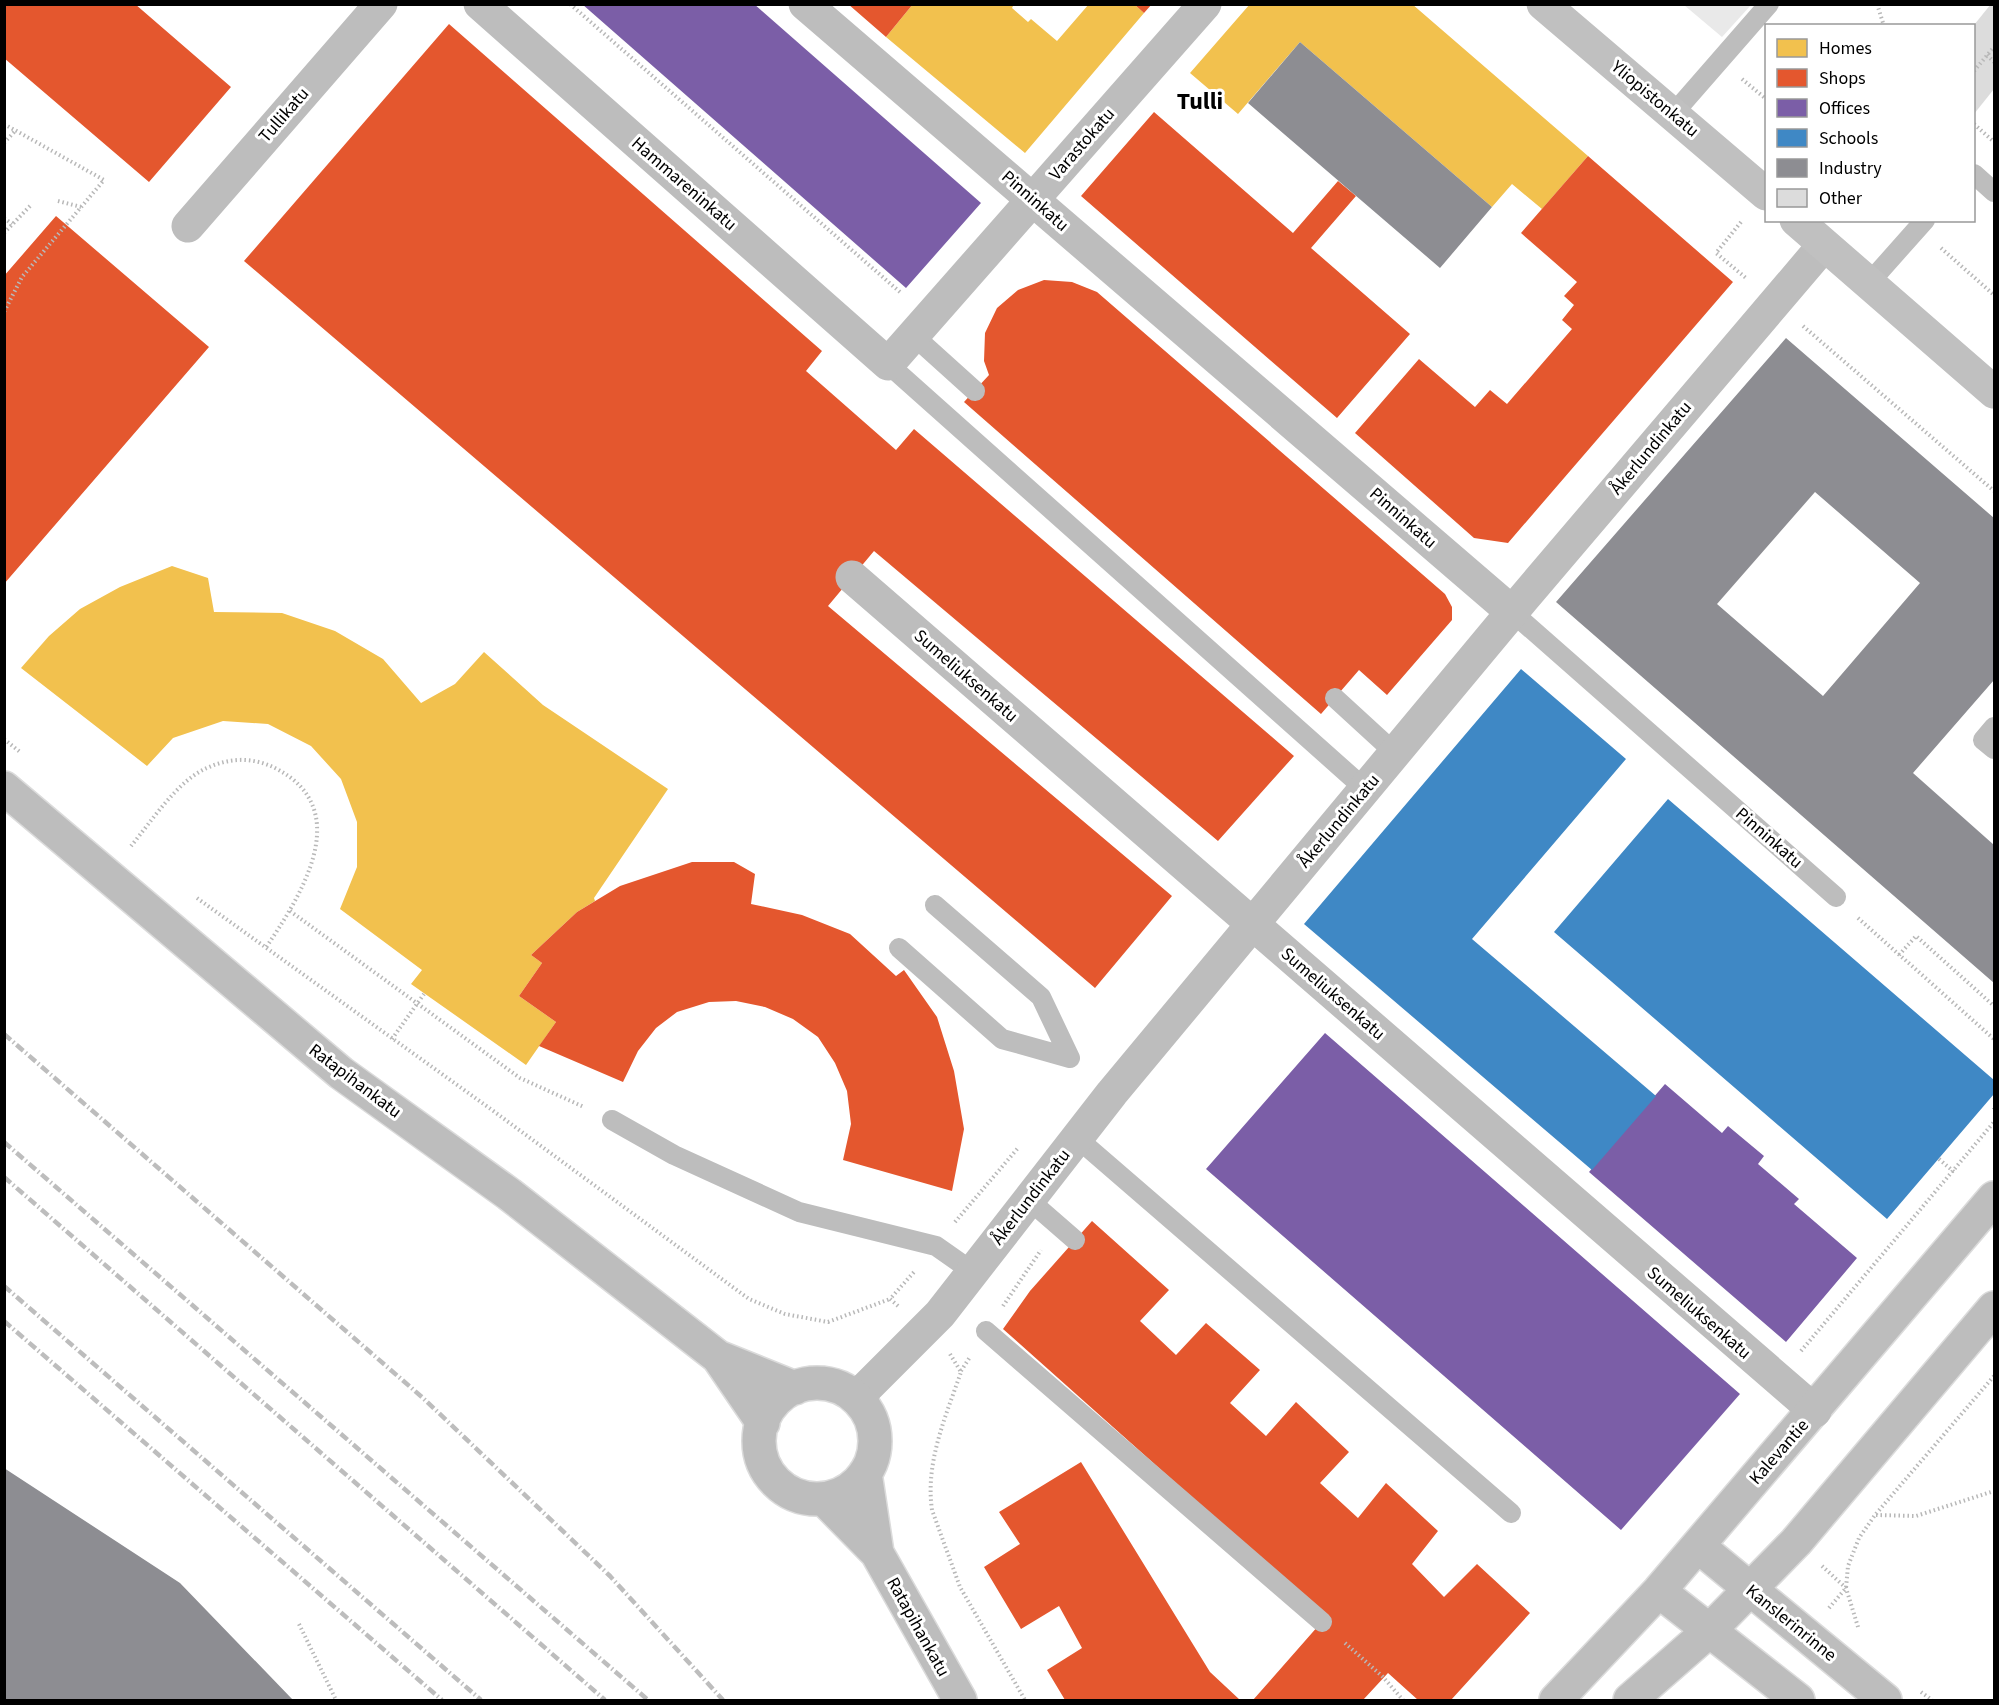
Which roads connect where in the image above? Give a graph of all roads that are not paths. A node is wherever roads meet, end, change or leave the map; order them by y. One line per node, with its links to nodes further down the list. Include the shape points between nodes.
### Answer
1 (381, 4): 14 (street, Tullikatu)
2 (480, 4): 18 (street, Hammareninkatu)
3 (805, 4): 11 (street, Pinninkatu)
4 (1205, 4): 11 (street, Varastokatu)
5 (1543, 4): 7 (main road, Yliopistonkatu)
6 (1769, 4): 7 (lane)
7 (1672, 114): 9 (main road, Yliopistonkatu)
8 (1975, 175): 10 (lane)
9 (1765, 192)
10 (1995, 192)
11 (1034, 200): 17 (street, Varastokatu); 22 (street, Pinninkatu)
12 (1798, 222): 15 (main road)
13 (1921, 225): 16 (lane)
14 (188, 226)
15 (1824, 245): 16 (main road); 22 (street, Åkerlundinkatu)
16 (1869, 283): 20 (main road)
17 (914, 336): 18 (street, Varastokatu); 19 (lane)
18 (888, 364): 28 (lane)
19 (975, 391)
20 (1995, 392)
21 (852, 577): 31 (street, Sumeliuksenkatu)
22 (1512, 612): 26 (street, Åkerlundinkatu); 29 (lane, Pinninkatu)
23 (1335, 698): 26 (lane)
24 (1995, 727): 25 (lane, via 1983,740)
25 (1995, 749)
26 (1395, 753): 28 (street, Åkerlundinkatu)
27 (4, 788): 41 (street, Ratapihankatu, via 341,1074 509,1194)
28 (1365, 789): 31 (street, Åkerlundinkatu)
29 (1836, 897)
30 (935, 905): 32 (lane, via 1041,997 1070,1058 1002,1039)
31 (1252, 925): 34 (street, Åkerlundinkatu); 44 (street, Sumeliuksenkatu)
32 (899, 948)
33 (612, 1120): 38 (lane, via 674,1155 800,1212 936,1246)
34 (1077, 1138): 36 (street, Åkerlundinkatu); 48 (lane)
35 (1995, 1198): 44 (street, Kalevantie)
36 (1029, 1200): 37 (lane); 38 (street, Åkerlundinkatu)
37 (1075, 1240)
38 (973, 1272): 43 (street, Åkerlundinkatu, via 925,1330)
39 (1995, 1308): 51 (street, via 1796,1542)
40 (986, 1331): 53 (lane)
41 (718, 1357): 42 (street, Ratapihankatu); 45 (street, Ratapihankatu)
42 (795, 1388): 43 (street, via 821,1383 846,1390); 45 (street, via 770,1408)
43 (856, 1398): 46 (street, via 873,1426 873,1459)
44 (1815, 1411): 49 (street, Kalevantie)
45 (762, 1423): 47 (street, via 761,1452 772,1478 796,1495)
46 (865, 1473): 47 (street, via 854,1486); 50 (street, Ratapihankatu)
47 (824, 1499): 50 (street, Ratapihankatu)
48 (1511, 1513)
49 (1698, 1546): 51 (street, Kanslerinrinne); 52 (street, Kalevantie)
50 (877, 1553): 55 (street, Ratapihankatu)
51 (1750, 1590): 54 (street); 59 (street, Kanslerinrinne)
52 (1659, 1591): 54 (street); 56 (street, Kalevantie)
53 (1322, 1622)
54 (1709, 1631): 57 (street); 58 (street)
55 (960, 1701)
56 (1556, 1701)
57 (1630, 1701)
58 (1798, 1701)
59 (1885, 1701)

